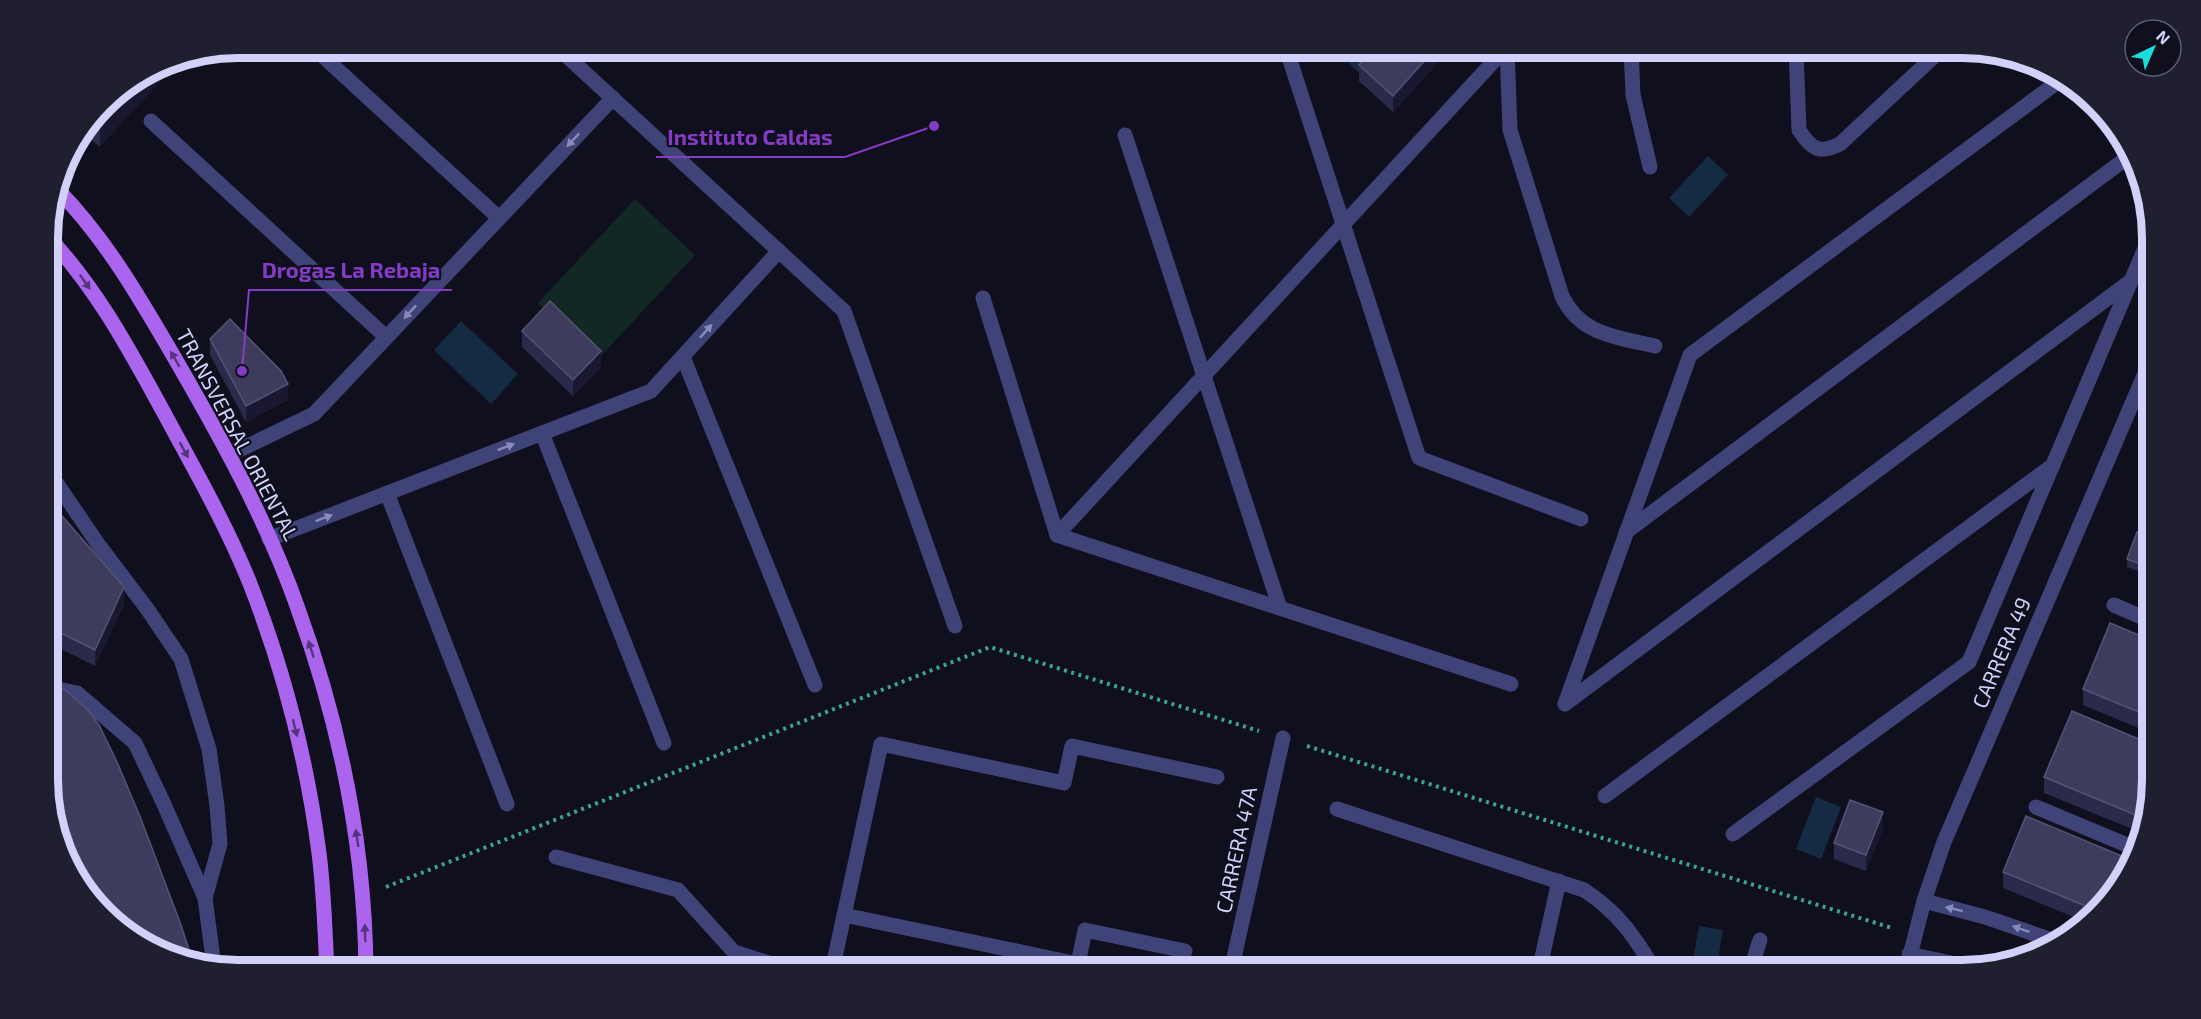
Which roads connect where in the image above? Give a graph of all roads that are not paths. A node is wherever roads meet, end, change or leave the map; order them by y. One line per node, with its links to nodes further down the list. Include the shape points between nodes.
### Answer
1 (325, 58): 16 (street)
2 (569, 58): 10 (street)
3 (1289, 58): 17 (street)
4 (1498, 58): 17 (street)
5 (1507, 58): 24 (street, via 1510,130 1569,311 1596,331)
6 (1631, 58): 14 (street, via 1633,95)
7 (1796, 58): 8 (street, via 1799,130 1815,149 1828,150 1840,144)
8 (1932, 58)
9 (2054, 84): 34 (street, via 1690,355)
10 (613, 98): 16 (street, one-way to 16); 19 (street)
11 (151, 121): 23 (street)
12 (1125, 135): 26 (street)
13 (2124, 160): 34 (street)
14 (1650, 167)
15 (64, 197): 29 (main road, TRANSVERSAL ORIENTAL, one-way to 15, via 142,303)
16 (499, 218): 23 (street, one-way to 23)
17 (1343, 224): 26 (street); 33 (street, via 1419,458)
18 (59, 249): 63 (main road, one-way to 63, via 137,364 222,520 249,580 287,698 312,806)
19 (779, 251): 25 (street, one-way to 19); 40 (street, via 844,311)
20 (2142, 256): 21 (street)
21 (2132, 280): 30 (street); 34 (street, via 1565,704)
22 (983, 298): 35 (street)
23 (386, 337): 29 (street, via 314,414)
24 (1655, 346)
25 (682, 357): 28 (street, via 651,391); 42 (street)
26 (1204, 376): 35 (street); 38 (street)
27 (2142, 380): 56 (street, CARRERA 49, via 1944,842)
28 (542, 434): 32 (street, one-way to 28); 45 (street)
29 (229, 455): 36 (main road, TRANSVERSAL ORIENTAL)
30 (2053, 465): 47 (street); 51 (street, via 1969,662)
31 (59, 486): 55 (street, via 181,659 209,749 217,806 220,844)
32 (387, 493): 36 (street, one-way to 32); 48 (street)
33 (1581, 519)
34 (1626, 532)
35 (1057, 535): 38 (street)
36 (269, 539): 64 (main road, TRANSVERSAL ORIENTAL, one-way to 36, via 363,896 350,796 297,606)
37 (2114, 605): 39 (street)
38 (1280, 608): 41 (street)
39 (2142, 618)
40 (955, 626)
41 (1511, 684)
42 (815, 686)
43 (58, 689): 55 (street, via 77,693 135,743)
44 (1283, 738): 69 (street, CARRERA 47A)
45 (664, 743)
46 (1217, 777): 57 (street, via 1072,746 1064,783 881,744)
47 (1605, 796)
48 (507, 804)
49 (2036, 807): 52 (street)
50 (1337, 809): 54 (street)
51 (1733, 834)
52 (2130, 846)
53 (556, 857): 65 (street, via 678,890 734,952)
54 (1559, 881): 70 (street); 71 (street, via 1603,902 1629,928)
55 (205, 898): 62 (street)
56 (1924, 901): 58 (street, one-way to 56); 61 (street, CARRERA 49)
57 (844, 915): 66 (street); 67 (street)
58 (2048, 939)
59 (1760, 940): 72 (street)
60 (1185, 951): 68 (street, via 1085,930)
61 (1910, 954): 73 (street, CARRERA 49); 74 (street)
62 (213, 959)
63 (326, 960)
64 (366, 960)
65 (759, 960)
66 (834, 960)
67 (1059, 960)
68 (1079, 960)
69 (1234, 960)
70 (1541, 960)
71 (1648, 960)
72 (1754, 960)
73 (1909, 960)
74 (1938, 960)

